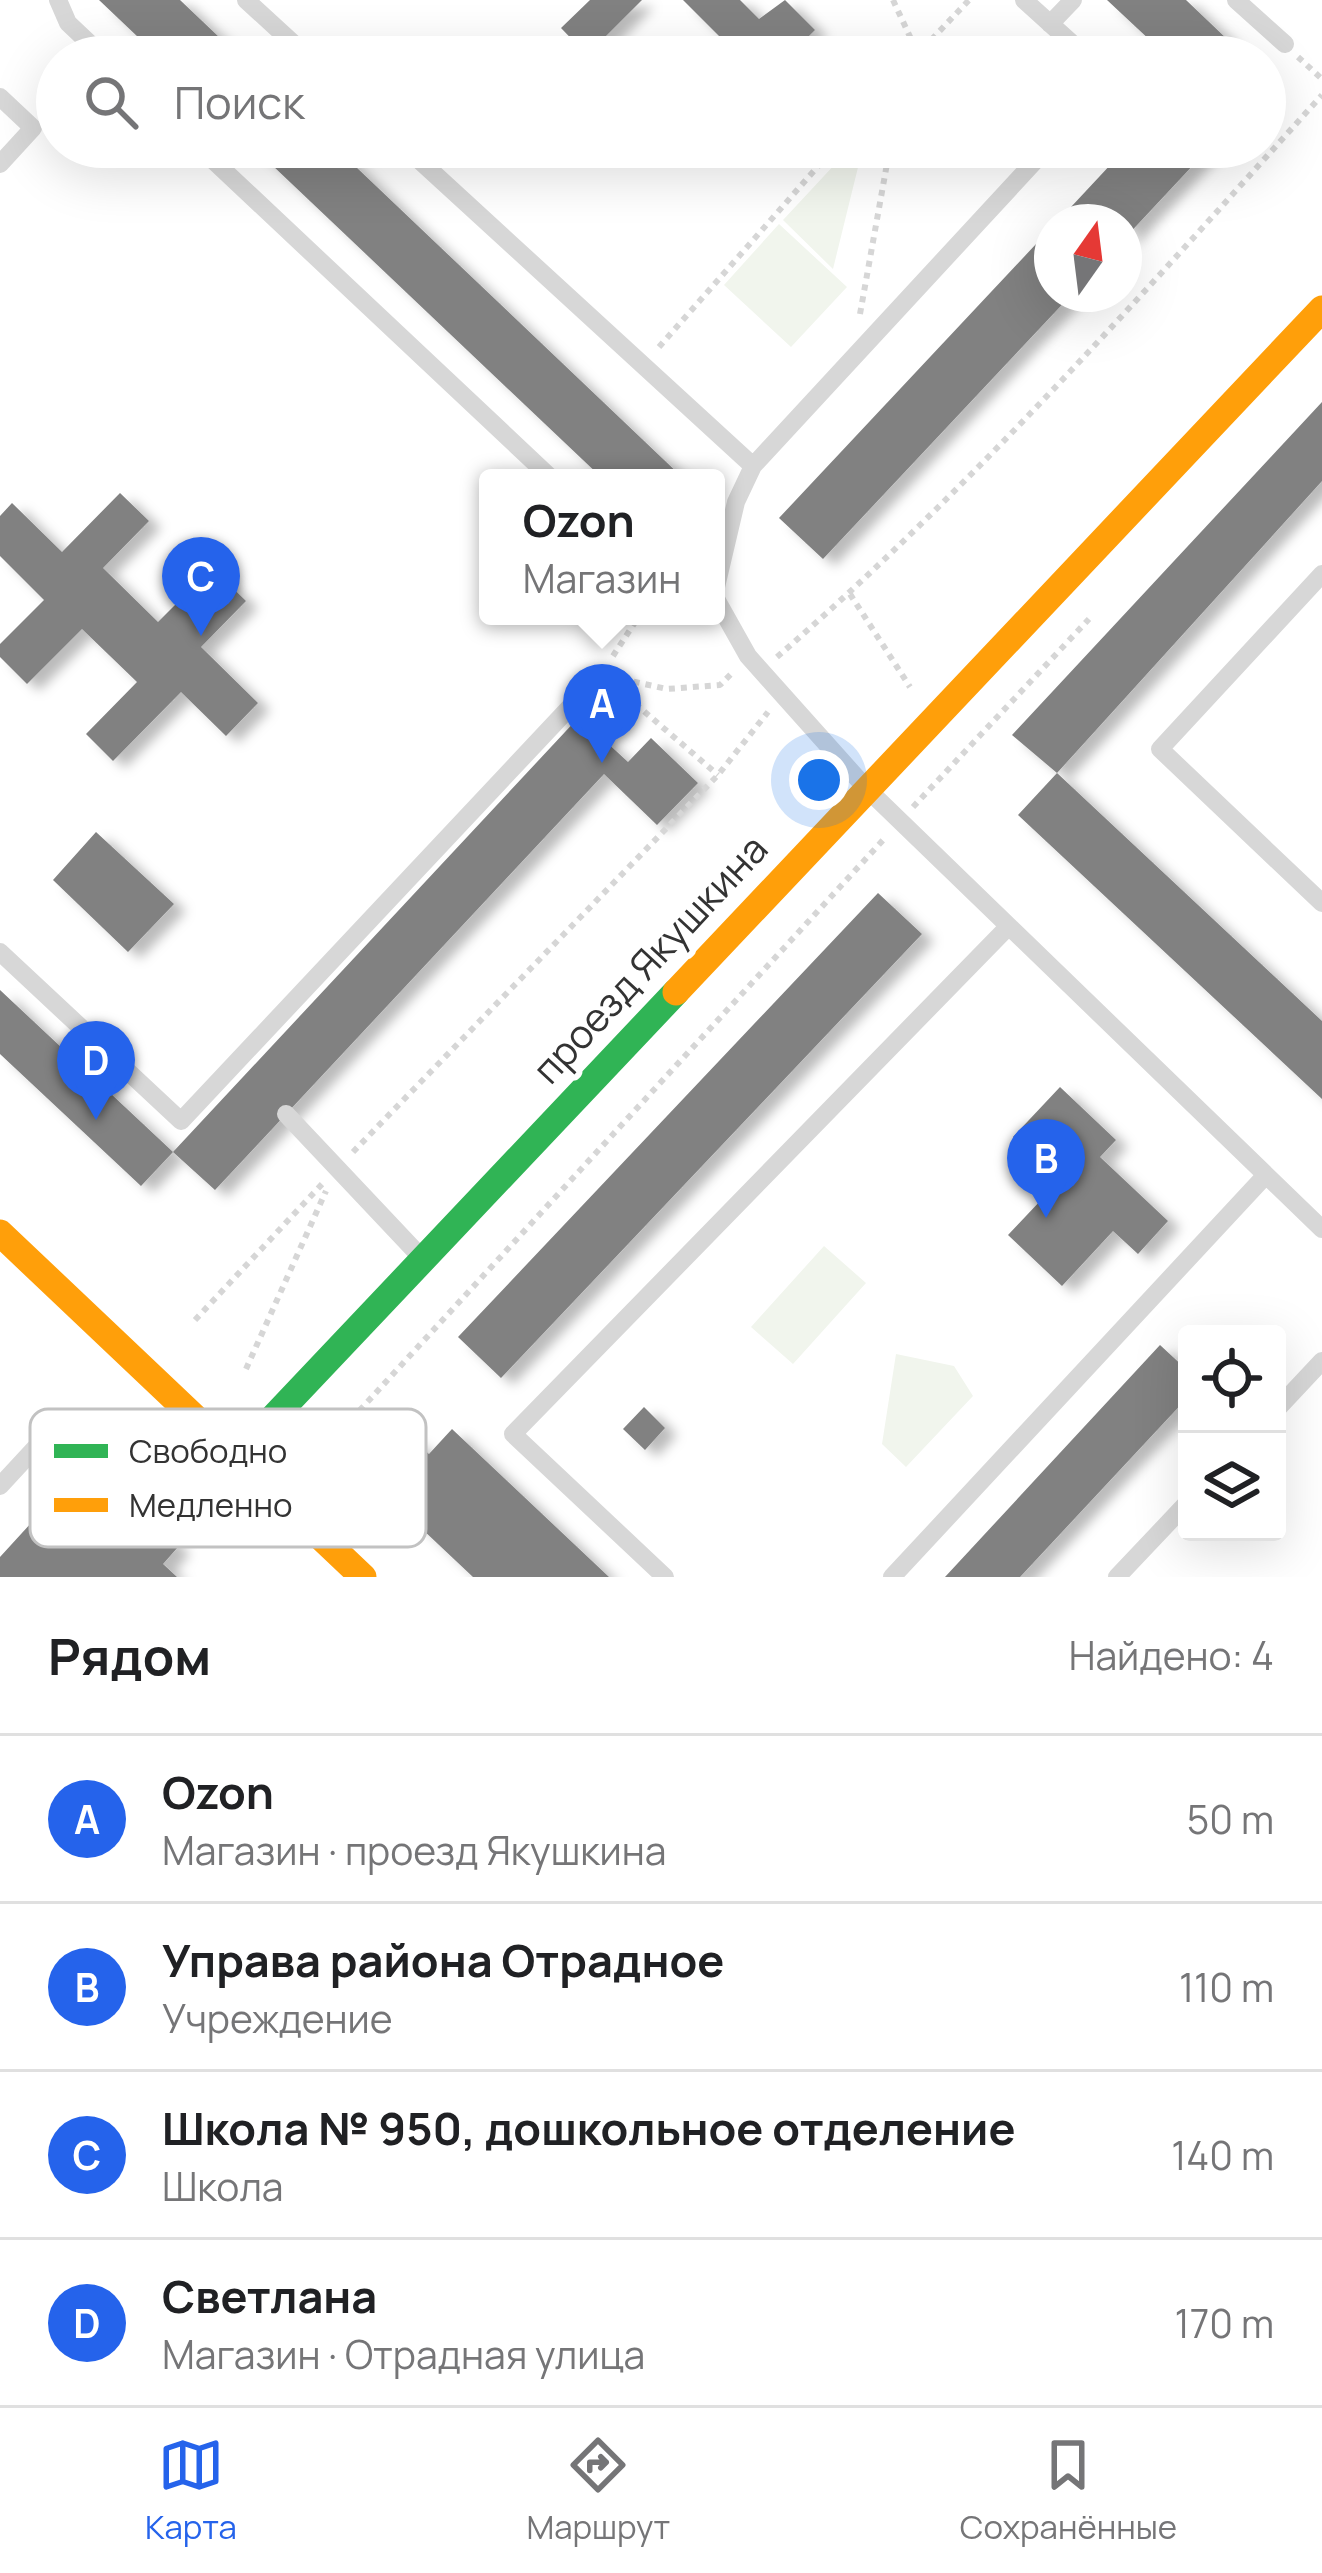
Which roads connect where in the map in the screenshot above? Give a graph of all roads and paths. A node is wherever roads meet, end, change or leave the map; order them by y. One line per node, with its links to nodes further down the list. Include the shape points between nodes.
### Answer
1 (58, 0): 9 (lane)
2 (246, 0): 10 (lane)
3 (892, 0): 11 (path)
4 (969, 0): 12 (path)
5 (1024, 0): 8 (lane)
6 (1073, 0): 8 (lane)
7 (1236, 0): 14 (lane)
8 (1050, 24): 13 (lane)
9 (82, 36)
10 (285, 36)
11 (908, 36)
12 (936, 36)
13 (1063, 36)
14 (1276, 36)
15 (1322, 94): 17 (path)
16 (0, 97): 18 (lane, via 33,128)
17 (1286, 134)
18 (0, 164)
19 (222, 168): 29 (lane)
20 (428, 168): 27 (lane)
21 (817, 168): 27 (path)
22 (886, 168): 26 (path)
23 (1028, 168): 26 (lane)
24 (1256, 168): 32 (path)
25 (1322, 309): 39 (street, проезд Якушкина)
26 (854, 353): 28 (lane)
27 (642, 366): 28 (lane)
28 (753, 466): 30 (lane)
29 (541, 469)
30 (725, 549)
31 (1322, 574): 43 (lane, via 1160,749)
32 (850, 594): 36 (path); 39 (path)
33 (1095, 613): 42 (path)
34 (725, 614): 36 (lane)
35 (633, 625): 37 (path)
36 (755, 664): 37 (path, via 720,685 668,689); 38 (lane)
37 (601, 674): 40 (path); 45 (lane, via 181,1121)
38 (780, 696): 40 (path); 41 (lane)
39 (930, 719): 41 (street, проезд Якушкина)
40 (718, 776): 47 (path)
41 (865, 787): 42 (lane); 51 (street, проезд Якушкина)
42 (900, 822): 44 (lane); 58 (path)
43 (1322, 902)
44 (1006, 928): 48 (lane); 64 (lane, via 513,1434)
45 (0, 952)
46 (286, 1114): 47 (lane)
47 (335, 1171): 51 (lane); 52 (path); 54 (path)
48 (1266, 1175): 49 (lane); 65 (lane)
49 (1322, 1229)
50 (0, 1233): 56 (street)
51 (423, 1258): 57 (street, проезд Якушкина)
52 (195, 1321)
53 (1322, 1361): 55 (lane)
54 (246, 1369)
55 (1286, 1399)
56 (185, 1409)
57 (281, 1409)
58 (362, 1409)
59 (30, 1454): 60 (lane)
60 (0, 1486)
61 (1178, 1513): 66 (lane)
62 (331, 1547): 63 (street)
63 (363, 1577)
64 (665, 1577)
65 (892, 1577)
66 (1117, 1577)

